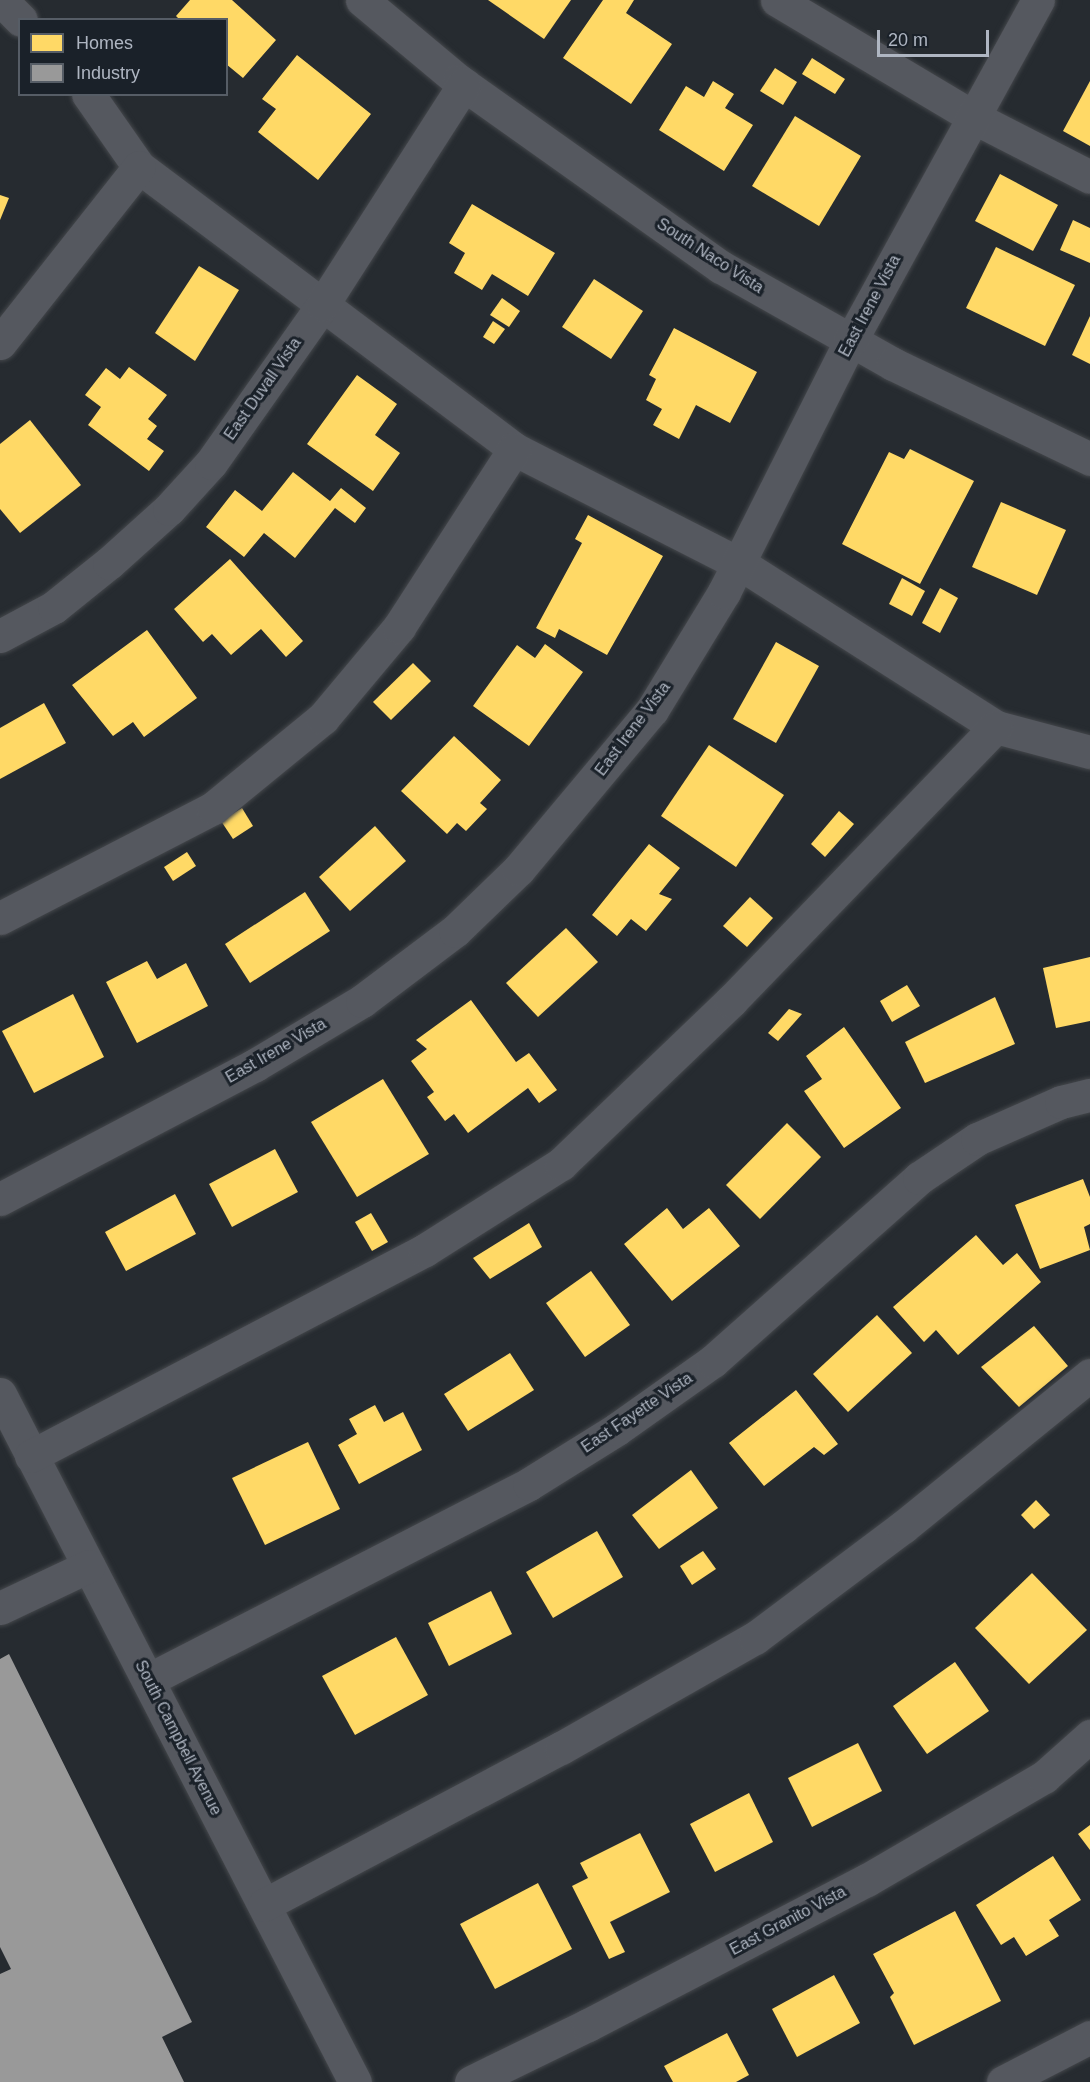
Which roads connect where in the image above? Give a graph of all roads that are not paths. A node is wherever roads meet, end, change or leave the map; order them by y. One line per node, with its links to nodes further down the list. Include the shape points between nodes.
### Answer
1 (1, 0): 5 (street)
2 (362, 0): 6 (street, South Naco Vista)
3 (777, 0): 8 (street)
4 (1038, 0): 8 (street, East Irene Vista)
5 (19, 18)
6 (464, 84): 11 (street, East Duvall Vista); 12 (street, South Naco Vista, via 721,267)
7 (88, 96): 9 (street)
8 (973, 117): 10 (street); 12 (street, East Irene Vista)
9 (140, 167): 11 (street); 13 (street)
10 (1090, 177)
11 (323, 304): 14 (street); 17 (street, East Duvall Vista, via 211,463 169,509 54,607)
12 (851, 340): 15 (street, South Naco Vista); 16 (street, East Irene Vista)
13 (0, 343)
14 (514, 449): 16 (street); 20 (street, via 399,627 323,718 213,808)
15 (1090, 459)
16 (739, 563): 18 (street); 22 (street, East Irene Vista, via 652,710 519,869 455,931 362,1001 255,1065)
17 (0, 636)
18 (996, 727): 19 (street); 25 (street, via 731,1001 561,1164 424,1251)
19 (1090, 752)
20 (0, 918)
21 (1090, 1095): 28 (street, East Fayette Vista, via 1061,1102 977,1139 919,1178 713,1361 558,1466)
22 (0, 1199)
23 (1090, 1375): 30 (street, via 903,1527 755,1638 561,1748)
24 (1, 1397): 25 (street, South Campbell Avenue)
25 (31, 1456): 26 (street, South Campbell Avenue)
26 (89, 1566): 27 (street); 28 (street, South Campbell Avenue)
27 (0, 1608)
28 (148, 1680): 30 (street, South Campbell Avenue)
29 (1090, 1736): 33 (street, East Granito Vista, via 1044,1777 867,1880)
30 (264, 1905): 32 (street, South Campbell Avenue)
31 (1090, 2037): 34 (street)
32 (355, 2082)
33 (471, 2082)
34 (1003, 2082)

